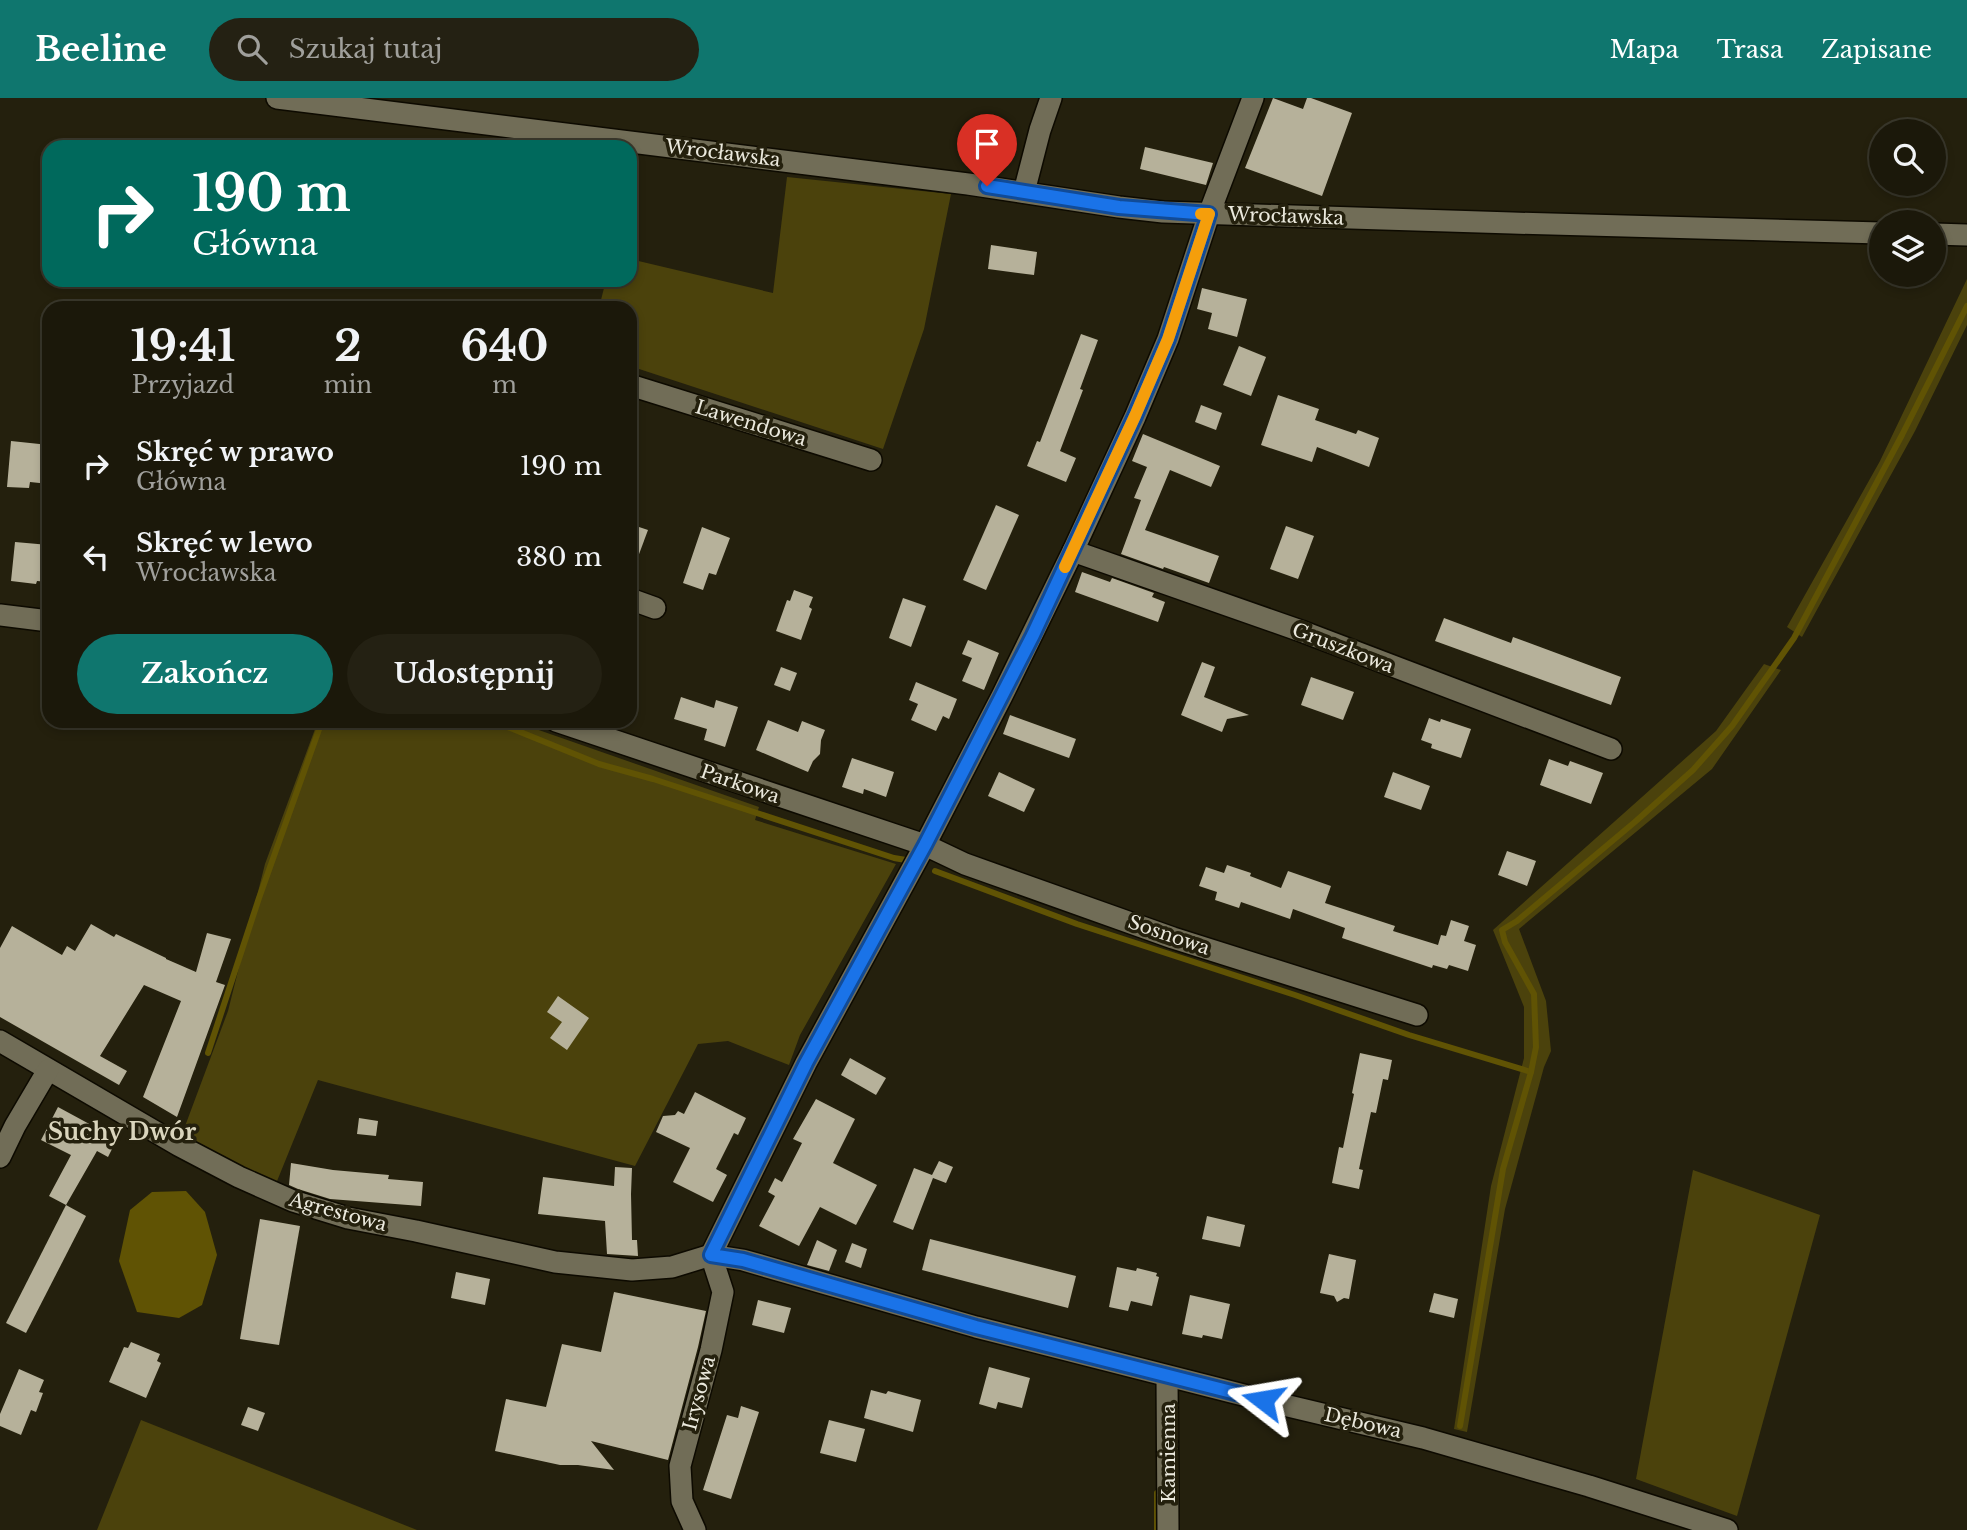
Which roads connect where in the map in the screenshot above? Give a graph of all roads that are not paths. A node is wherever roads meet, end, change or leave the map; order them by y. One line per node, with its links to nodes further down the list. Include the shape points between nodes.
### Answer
1 (277, 98): 4 (street, Wrocławska)
2 (1051, 98): 6 (street)
3 (1253, 98): 7 (street)
4 (611, 140)
5 (637, 143): 6 (street, Wrocławska)
6 (1024, 192): 7 (street, Wrocławska, via 1119,207)
7 (1209, 214): 8 (street, Wrocławska); 13 (street, via 1168,339)
8 (1869, 233)
9 (1946, 234): 10 (street)
10 (1967, 235)
11 (637, 388): 12 (street, Lawendowa)
12 (871, 460)
13 (1073, 551): 19 (street, Gruszkowa, via 1301,631); 20 (street)
14 (637, 602): 15 (street)
15 (655, 608)
16 (0, 615): 17 (street)
17 (42, 620)
18 (577, 728): 20 (street, Parkowa)
19 (1611, 749)
20 (925, 845): 21 (street, Sosnowa, via 965,864 1174,938); 25 (street, via 806,1063)
21 (1417, 1015)
22 (0, 1041): 23 (street, Agrestowa)
23 (48, 1070): 24 (street); 25 (street, Agrestowa, via 239,1177 348,1218 555,1262 619,1269 672,1267)
24 (0, 1157)
25 (711, 1255): 26 (street, Dębowa); 27 (street, Irysowa, via 723,1292 680,1466 682,1501)
26 (1167, 1376): 28 (street, Kamienna); 29 (street, Dębowa, via 1423,1438)
27 (695, 1530)
28 (1168, 1530)
29 (1727, 1530)

